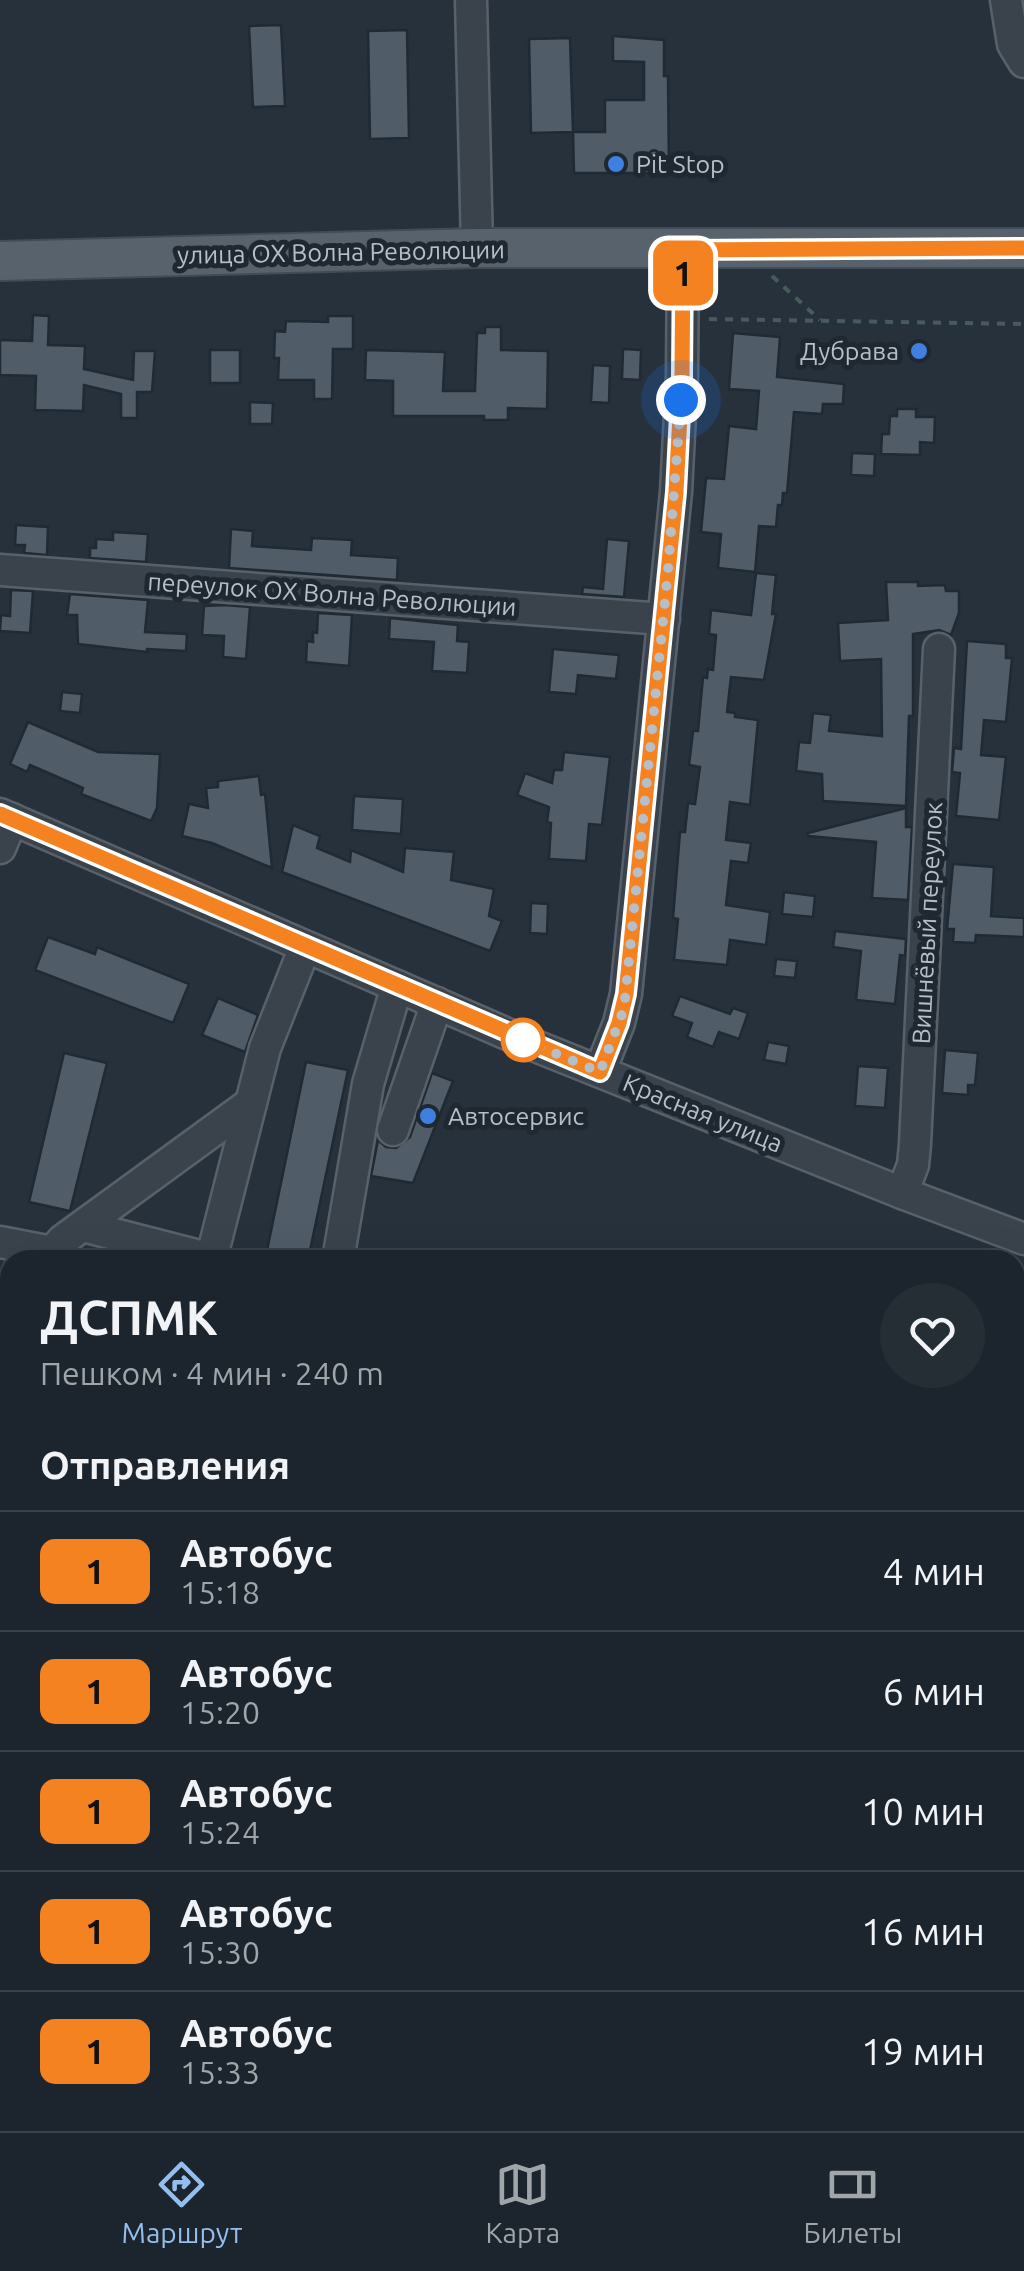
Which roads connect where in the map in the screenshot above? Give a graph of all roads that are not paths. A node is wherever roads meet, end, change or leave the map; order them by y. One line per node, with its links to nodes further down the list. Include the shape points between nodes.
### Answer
1 (471, 0): 4 (street)
2 (1006, 0): 3 (street, via 1013,44)
3 (1024, 62)
4 (477, 248): 6 (main road, улица ОХ Волна Революции); 7 (main road, улица ОХ Волна Революции)
5 (1024, 248): 6 (main road, улица ОХ Волна Революции)
6 (683, 250): 9 (street, via 680,423)
7 (0, 261)
8 (0, 570): 9 (street, переулок ОХ Волна Революции)
9 (664, 619): 16 (street, via 626,994)
10 (939, 650): 19 (street, Вишнёвый переулок, via 916,1144)
11 (6, 816): 12 (street); 13 (street, Красная улица)
12 (0, 848)
13 (305, 948): 14 (street, Красная улица); 17 (street)
14 (397, 986): 15 (street, Красная улица); 27 (street, via 368,1084)
15 (437, 1002): 16 (street, Красная улица); 18 (street)
16 (600, 1072): 19 (street, Красная улица)
17 (251, 1103): 20 (street); 26 (street)
18 (393, 1130)
19 (902, 1193): 21 (street, Красная улица)
20 (83, 1226): 24 (street); 25 (street)
21 (1024, 1239)
22 (0, 1242): 23 (street)
23 (29, 1250)
24 (57, 1250)
25 (173, 1250)
26 (214, 1250)
27 (340, 1250)

